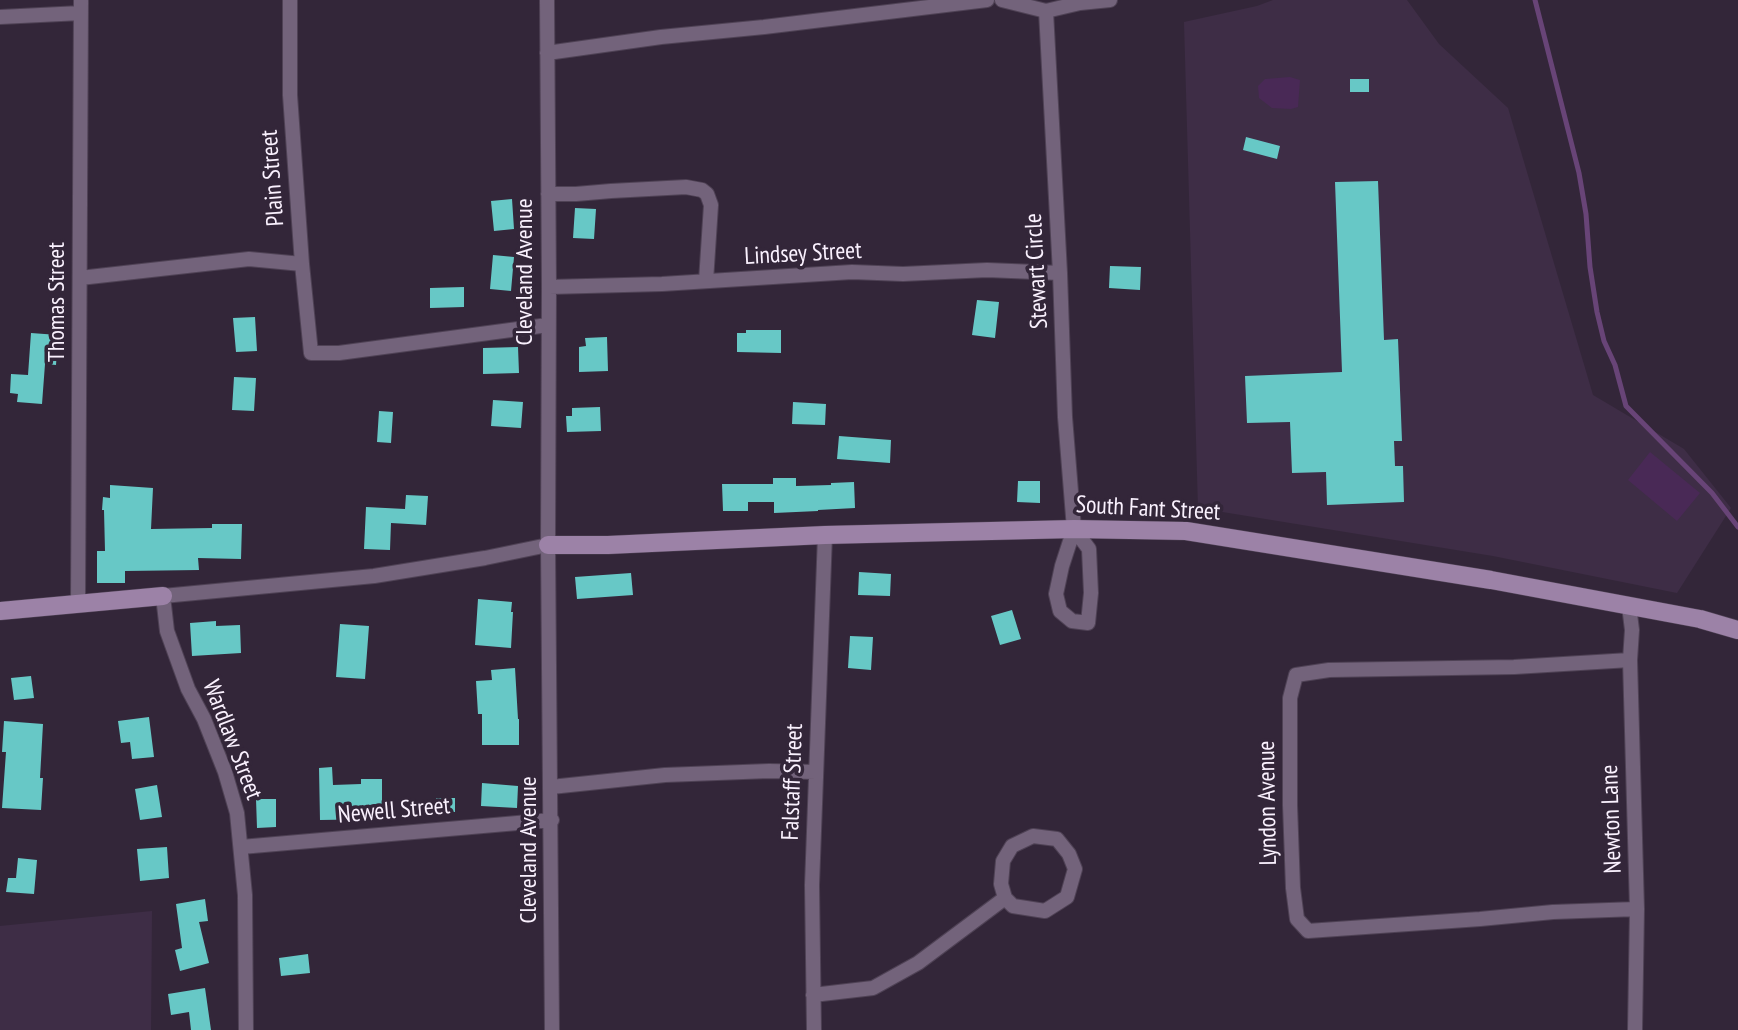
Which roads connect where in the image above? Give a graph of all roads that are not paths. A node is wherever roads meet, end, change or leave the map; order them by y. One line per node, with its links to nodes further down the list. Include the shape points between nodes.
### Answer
1 (290, 0): 11 (street, Plain Street, via 290,96)
2 (547, 0): 9 (street, Cleveland Avenue)
3 (987, 0): 9 (street)
4 (1002, 0): 7 (street)
5 (1110, 0): 7 (street)
6 (81, 7): 8 (street); 13 (street, Thomas Street)
7 (1046, 10): 12 (street, Stewart Circle)
8 (0, 17)
9 (547, 53): 10 (street, Cleveland Avenue)
10 (548, 194): 14 (street, via 702,190 711,205); 15 (street, Cleveland Avenue)
11 (302, 264): 13 (street, via 249,259); 16 (street, Plain Street, via 311,353)
12 (1060, 273): 14 (street, Lindsey Street, via 852,272); 17 (street, Stewart Circle)
13 (80, 278): 21 (street, Thomas Street)
14 (706, 281): 15 (street, Lindsey Street)
15 (549, 287): 16 (street, Cleveland Avenue)
16 (548, 325): 19 (street, Cleveland Avenue)
17 (1074, 528): 17 (street, Stewart Circle, via 1056,594 1059,611 1072,621 1088,622 1089,549); 18 (street, South Fant Street); 22 (street, South Fant Street, via 1186,531)
18 (825, 535): 19 (street, South Fant Street); 26 (street, Falstaff Street)
19 (548, 545): 20 (street, via 374,576); 27 (street, Cleveland Avenue)
20 (163, 596): 21 (street); 29 (street, Wardlaw Street, via 167,631 225,772)
21 (78, 604): 23 (street)
22 (1629, 606): 24 (street, South Fant Street); 25 (street, Newton Lane)
23 (0, 611)
24 (1738, 630)
25 (1630, 660): 31 (street, Newton Lane); 31 (street, Lyndon Avenue, via 1329,670 1296,675 1290,698 1290,805 1297,919 1308,931)
26 (817, 772): 27 (street, via 665,775); 32 (street, Falstaff Street)
27 (551, 787): 28 (street, Cleveland Avenue)
28 (552, 820): 29 (street, Newell Street); 35 (street, Cleveland Avenue)
29 (241, 847): 33 (street, Wardlaw Street)
30 (1005, 898): 30 (street, via 1003,861 1012,846 1034,836 1058,839 1076,869 1067,897 1045,911 1013,906); 32 (street, via 918,963 873,988)
31 (1637, 909): 37 (street, Newton Lane)
32 (813, 995): 36 (street, Falstaff Street)
33 (246, 1030)
34 (541, 1030): 35 (street)
35 (552, 1030)
36 (814, 1030)
37 (1636, 1030)

